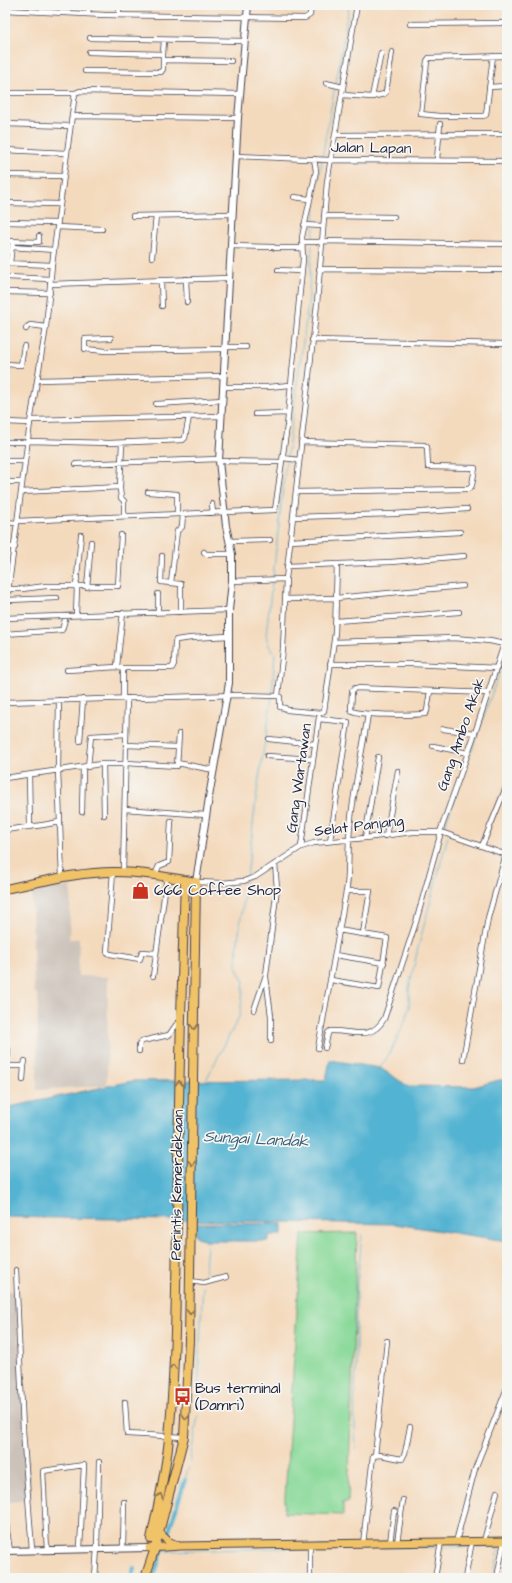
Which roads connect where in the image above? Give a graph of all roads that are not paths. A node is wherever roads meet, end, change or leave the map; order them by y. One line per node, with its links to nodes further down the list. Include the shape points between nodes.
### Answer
1 (89, 5): 7 (street)
2 (118, 5): 8 (street)
3 (248, 5): 9 (street)
4 (311, 5): 9 (street, via 310,15 305,18)
5 (357, 5): 26 (street)
6 (5, 10): 7 (street)
7 (88, 14): 8 (street)
8 (119, 15): 9 (street)
9 (247, 17): 14 (street)
10 (507, 23): 11 (street)
11 (410, 24)
12 (90, 38): 13 (street)
13 (164, 40): 14 (street); 18 (street)
14 (245, 41): 30 (street)
15 (88, 52): 18 (street)
16 (381, 52): 32 (street)
17 (392, 52): 32 (street, via 386,92)
18 (163, 54): 21 (street)
19 (493, 56): 20 (street); 27 (street); 27 (street, via 429,58 420,114 483,116 487,113)
20 (507, 56)
21 (162, 60): 22 (street); 23 (street, via 161,72)
22 (231, 61)
23 (85, 71)
24 (328, 84): 26 (street)
25 (507, 86): 27 (street)
26 (341, 87): 31 (street)
27 (489, 87)
28 (5, 93): 29 (street)
29 (75, 93): 30 (street, via 80,91); 33 (street)
30 (240, 94): 34 (street)
31 (342, 95): 32 (street); 39 (street)
32 (372, 96)
33 (72, 116): 34 (street); 37 (street)
34 (238, 118): 43 (street)
35 (5, 124): 37 (street)
36 (440, 124): 40 (street)
37 (70, 126): 42 (street)
38 (507, 134): 40 (street)
39 (336, 135): 40 (street); 45 (street)
40 (439, 135): 46 (street)
41 (5, 150): 42 (street)
42 (66, 152): 49 (street)
43 (236, 156): 44 (street, Jalan Lapan); 54 (street)
44 (316, 159): 45 (street, Jalan Lapan); 51 (street, via 316,171)
45 (331, 160): 46 (street, Jalan Lapan); 57 (street)
46 (437, 160): 47 (street, Jalan Lapan)
47 (507, 161)
48 (5, 175): 49 (street)
49 (64, 176): 53 (street)
50 (294, 197): 51 (street)
51 (309, 199): 61 (street)
52 (5, 203): 53 (street)
53 (60, 204): 60 (street)
54 (233, 214): 56 (street); 70 (street)
55 (133, 216): 56 (street)
56 (156, 216): 73 (street)
57 (324, 216): 58 (street); 62 (street)
58 (394, 217)
59 (5, 222): 60 (street)
60 (57, 225): 63 (street); 72 (street)
61 (305, 225): 62 (street); 66 (street)
62 (323, 226): 67 (street)
63 (102, 229)
64 (39, 236): 69 (street, via 39,242)
65 (5, 241): 69 (street)
66 (304, 242): 67 (street); 71 (street)
67 (321, 242): 68 (street); 76 (street)
68 (507, 244)
69 (12, 245): 72 (street); 74 (street)
70 (231, 246): 71 (street); 81 (street)
71 (302, 248): 79 (street)
72 (54, 250): 75 (street)
73 (152, 257)
74 (7, 263): 75 (street)
75 (52, 264): 84 (street)
76 (319, 269): 78 (street); 92 (street)
77 (278, 270): 79 (street)
78 (507, 270)
79 (301, 271): 100 (street)
80 (7, 277): 84 (street)
81 (228, 278): 82 (street); 96 (street)
82 (186, 279): 83 (street); 87 (street)
83 (161, 281): 84 (street); 88 (street)
84 (50, 282): 86 (street)
85 (5, 292): 86 (street)
86 (50, 293): 89 (street)
87 (187, 302)
88 (162, 306)
89 (46, 327): 90 (street, via 30,325); 99 (street)
90 (26, 329)
91 (111, 338): 96 (street, via 85,339 85,349 106,351)
92 (312, 340): 93 (street); 112 (street)
93 (507, 344)
94 (24, 346): 97 (street, via 21,365)
95 (246, 347): 96 (street)
96 (226, 348): 98 (street)
97 (5, 364)
98 (224, 376): 99 (street); 101 (street)
99 (37, 380): 109 (street)
100 (290, 385): 101 (street); 104 (street)
101 (223, 387): 102 (street)
102 (223, 400): 103 (street); 106 (street)
103 (156, 404)
104 (288, 413): 105 (street); 114 (street)
105 (255, 414)
106 (222, 416): 107 (street); 115 (street)
107 (189, 417): 109 (street); 113 (street, via 184,439)
108 (5, 422): 109 (street)
109 (30, 422): 111 (street)
110 (5, 442): 111 (street)
111 (28, 442): 113 (street); 118 (street)
112 (301, 442): 116 (street); 126 (street, via 424,445 427,448 428,466 475,468 472,485 468,489)
113 (122, 443): 119 (street)
114 (284, 459): 115 (street); 116 (street); 130 (street, via 275,510)
115 (219, 460): 119 (street); 130 (street)
116 (300, 460): 126 (street)
117 (5, 461): 118 (street)
118 (25, 461): 122 (street)
119 (121, 462): 120 (street); 123 (street)
120 (76, 464)
121 (5, 482): 122 (street)
122 (22, 482): 124 (street)
123 (119, 488): 124 (street); 133 (street, via 124,501)
124 (21, 492): 136 (street)
125 (148, 492): 131 (street, via 177,494)
126 (296, 492): 134 (street)
127 (212, 504): 129 (street)
128 (466, 509): 134 (street)
129 (213, 513): 130 (street); 132 (street)
130 (225, 513): 141 (street)
131 (177, 514): 132 (street); 133 (street)
132 (183, 514): 154 (street, via 182,527 177,531)
133 (124, 516): 136 (street)
134 (294, 517): 143 (street)
135 (5, 522): 136 (street)
136 (17, 522): 145 (street)
137 (460, 532): 143 (street)
138 (81, 535): 156 (street)
139 (121, 535): 157 (street, via 118,586)
140 (270, 540): 141 (street)
141 (229, 541): 147 (street)
142 (92, 542): 157 (street)
143 (290, 542): 151 (street)
144 (5, 547): 145 (street)
145 (14, 547): 158 (street)
146 (204, 552): 147 (street, via 213,555)
147 (232, 554): 153 (street)
148 (162, 556): 154 (street, via 161,582)
149 (464, 556): 150 (street)
150 (337, 564): 151 (street); 161 (street)
151 (287, 566): 152 (street)
152 (283, 579): 153 (street); 162 (street)
153 (232, 581): 164 (street)
154 (172, 583): 166 (street, via 181,584)
155 (463, 586): 161 (street)
156 (77, 587): 157 (street); 158 (street); 170 (street)
157 (87, 587)
158 (8, 589): 163 (street)
159 (158, 594): 165 (street)
160 (57, 598): 163 (street)
161 (336, 598): 162 (street); 173 (street)
162 (285, 599): 184 (street, via 283,649)
163 (7, 600): 169 (street)
164 (229, 610): 166 (street); 175 (street)
165 (158, 612): 166 (street); 168 (street)
166 (181, 612)
167 (459, 612): 173 (street)
168 (123, 613): 170 (street); 178 (street)
169 (5, 615)
170 (76, 615): 171 (street)
171 (66, 616): 172 (street); 174 (street, via 62,630)
172 (5, 618)
173 (336, 621): 176 (street)
174 (5, 634)
175 (229, 636): 178 (street, via 176,640 172,668); 183 (street)
176 (334, 642): 177 (street); 179 (street, Gang Ambo Akak, via 446,638 503,644)
177 (330, 664): 179 (street); 190 (street, Gang Wartawan, via 324,711)
178 (120, 668): 180 (street); 185 (street)
179 (497, 668): 182 (street, Gang Ambo Akak)
180 (67, 670)
181 (430, 691): 182 (street); 189 (street, via 425,714); 189 (street, via 353,689 352,712)
182 (488, 693): 192 (street, Gang Ambo Akak)
183 (228, 696): 184 (street); 185 (street); 210 (street)
184 (276, 696): 190 (street, via 280,697 280,707)
185 (125, 698): 186 (street); 193 (street)
186 (83, 699): 187 (street); 196 (street)
187 (59, 700): 188 (street); 209 (street)
188 (5, 702)
189 (368, 714): 226 (street)
190 (319, 716): 197 (street, Gang Wartawan); 227 (street, via 348,722)
191 (444, 729): 192 (street)
192 (475, 733): 201 (street, Gang Ambo Akak)
193 (126, 734): 198 (street); 208 (street, via 91,736)
194 (179, 734): 200 (street)
195 (269, 739): 197 (street)
196 (80, 741)
197 (316, 744): 204 (street, Gang Wartawan)
198 (126, 745): 200 (street); 207 (street)
199 (433, 746): 201 (street)
200 (178, 747): 205 (street)
201 (468, 753): 223 (street, Gang Ambo Akak)
202 (267, 756): 204 (street)
203 (378, 757): 225 (street)
204 (313, 759): 229 (street, Gang Wartawan)
205 (177, 763): 207 (street, via 177,766); 210 (street)
206 (103, 764): 207 (street); 208 (street); 217 (street)
207 (126, 764): 215 (street)
208 (85, 767): 209 (street); 216 (street)
209 (58, 770): 212 (street); 219 (street)
210 (214, 770): 218 (street)
211 (398, 771): 224 (street)
212 (29, 775): 213 (street); 221 (street)
213 (5, 778)
214 (507, 785): 228 (street)
215 (125, 809): 218 (street); 233 (street)
216 (82, 812)
217 (104, 815)
218 (206, 815): 238 (street)
219 (59, 822): 221 (street); 236 (street)
220 (171, 822): 234 (street, via 168,862 159,866)
221 (30, 827): 222 (street)
222 (5, 830)
223 (445, 833): 224 (street, Selat Panjang, via 413,832); 228 (street, Selat Panjang); 256 (street, Gang Ambo Akak, via 384,1019 370,1032 330,1031)
224 (386, 836): 225 (street, Selat Panjang)
225 (365, 838): 226 (street, Selat Panjang)
226 (349, 840): 227 (street, Selat Panjang); 240 (street)
227 (330, 841): 229 (street, Selat Panjang)
228 (482, 846): 230 (street, Selat Panjang)
229 (301, 847): 231 (street, Selat Panjang)
230 (506, 854): 258 (street, via 488,918)
231 (275, 864): 238 (street, Selat Panjang, via 244,881); 246 (street, via 277,888)
232 (113, 872): 233 (highway); 236 (highway); 243 (street, via 107,952 140,959 142,952)
233 (123, 873): 234 (highway)
234 (155, 875): 235 (highway)
235 (167, 876): 237 (highway); 243 (street)
236 (62, 877): 239 (highway)
237 (185, 880): 238 (highway); 250 (highway)
238 (196, 882): 249 (highway, Perintis Kemerdekaan)
239 (5, 888)
240 (346, 891): 241 (street); 242 (street, via 370,891)
241 (338, 930): 242 (street); 244 (street)
242 (363, 933): 245 (street, via 387,938)
243 (156, 953): 247 (street)
244 (335, 955): 245 (street); 248 (street)
245 (384, 963): 248 (street, via 379,988)
246 (266, 975): 251 (street); 253 (street)
247 (153, 976)
248 (331, 980): 255 (street)
249 (194, 1001): 250 (highway); 264 (highway, Perintis Kemerdekaan, one-way to 264)
250 (181, 1005): 252 (highway)
251 (254, 1010)
252 (180, 1022): 257 (street, via 169,1035 142,1041); 269 (highway, one-way to 252, via 175,1342)
253 (271, 1041)
254 (5, 1044): 259 (street, via 8,1056)
255 (318, 1048)
256 (325, 1048)
257 (139, 1051)
258 (463, 1060)
259 (5, 1063)
260 (5, 1066): 261 (street, via 25,1063)
261 (23, 1080)
262 (16, 1270): 292 (street, via 23,1430)
263 (226, 1277): 264 (street, via 204,1283)
264 (190, 1278): 270 (highway, Perintis Kemerdekaan, one-way to 270)
265 (387, 1340): 271 (street)
266 (507, 1388): 283 (street, via 475,1468)
267 (125, 1402): 269 (street, via 126,1434)
268 (410, 1427): 271 (street, via 402,1458)
269 (169, 1437): 270 (street); 288 (highway, one-way to 269, via 158,1502)
270 (184, 1437): 278 (highway, Perintis Kemerdekaan)
271 (374, 1456): 286 (street)
272 (99, 1462): 289 (street)
273 (497, 1492): 280 (street)
274 (403, 1500): 284 (street)
275 (124, 1502): 290 (street)
276 (394, 1510): 284 (street)
277 (5, 1517): 294 (street)
278 (158, 1531): 287 (main road, via 168,1541); 288 (highway, Perintis Kemerdekaan)
279 (472, 1541): 280 (main road); 283 (main road); 300 (street)
280 (484, 1541): 281 (main road)
281 (505, 1541): 301 (street)
282 (441, 1542): 283 (main road); 284 (main road); 299 (street)
283 (456, 1542)
284 (394, 1543): 286 (main road)
285 (310, 1544): 286 (main road); 287 (main road); 298 (street)
286 (363, 1544)
287 (182, 1546): 288 (main road)
288 (158, 1547): 290 (street); 296 (highway); 297 (highway)
289 (97, 1548): 290 (street); 291 (street); 295 (street)
290 (123, 1548)
291 (80, 1549): 293 (street); 293 (street, via 84,1465 43,1471)
292 (32, 1550): 293 (street); 294 (street)
293 (47, 1550)
294 (8, 1551)
295 (95, 1578)
296 (140, 1578)
297 (145, 1578)
298 (310, 1578)
299 (435, 1578)
300 (465, 1578)
301 (497, 1578)

